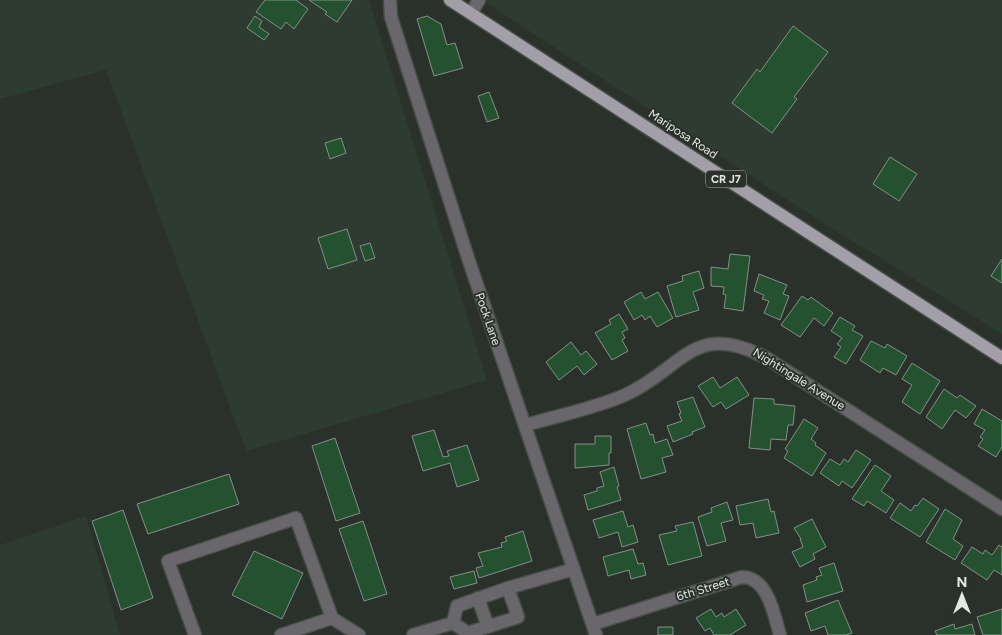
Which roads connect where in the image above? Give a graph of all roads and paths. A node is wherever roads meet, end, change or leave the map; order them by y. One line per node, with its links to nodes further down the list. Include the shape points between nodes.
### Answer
1 (390, 0): 6 (street, Pock Lane, via 390,17)
2 (450, 0): 4 (main road, Mariposa Road / CR J7)
3 (479, 0): 4 (street)
4 (470, 13): 5 (main road, Mariposa Road / CR J7)
5 (1002, 358)
6 (526, 425): 7 (street, Nightingale Avenue, via 597,406 626,394 681,357 706,346 742,346 768,359); 8 (street, Pock Lane)
7 (1002, 509)
8 (574, 570): 9 (street); 14 (street, Pock Lane)
9 (508, 588): 10 (street); 13 (street, via 518,617)
10 (478, 598): 12 (street, via 457,606); 13 (street)
11 (332, 618): 15 (street, via 296,518 168,561); 16 (street); 17 (street)
12 (452, 623): 13 (street, via 468,633); 18 (street)
13 (488, 627)
14 (594, 629): 19 (street, 6th Street, via 746,577 758,582 766,595)
15 (195, 635)
16 (281, 635)
17 (359, 635)
18 (413, 635)
19 (780, 635)

